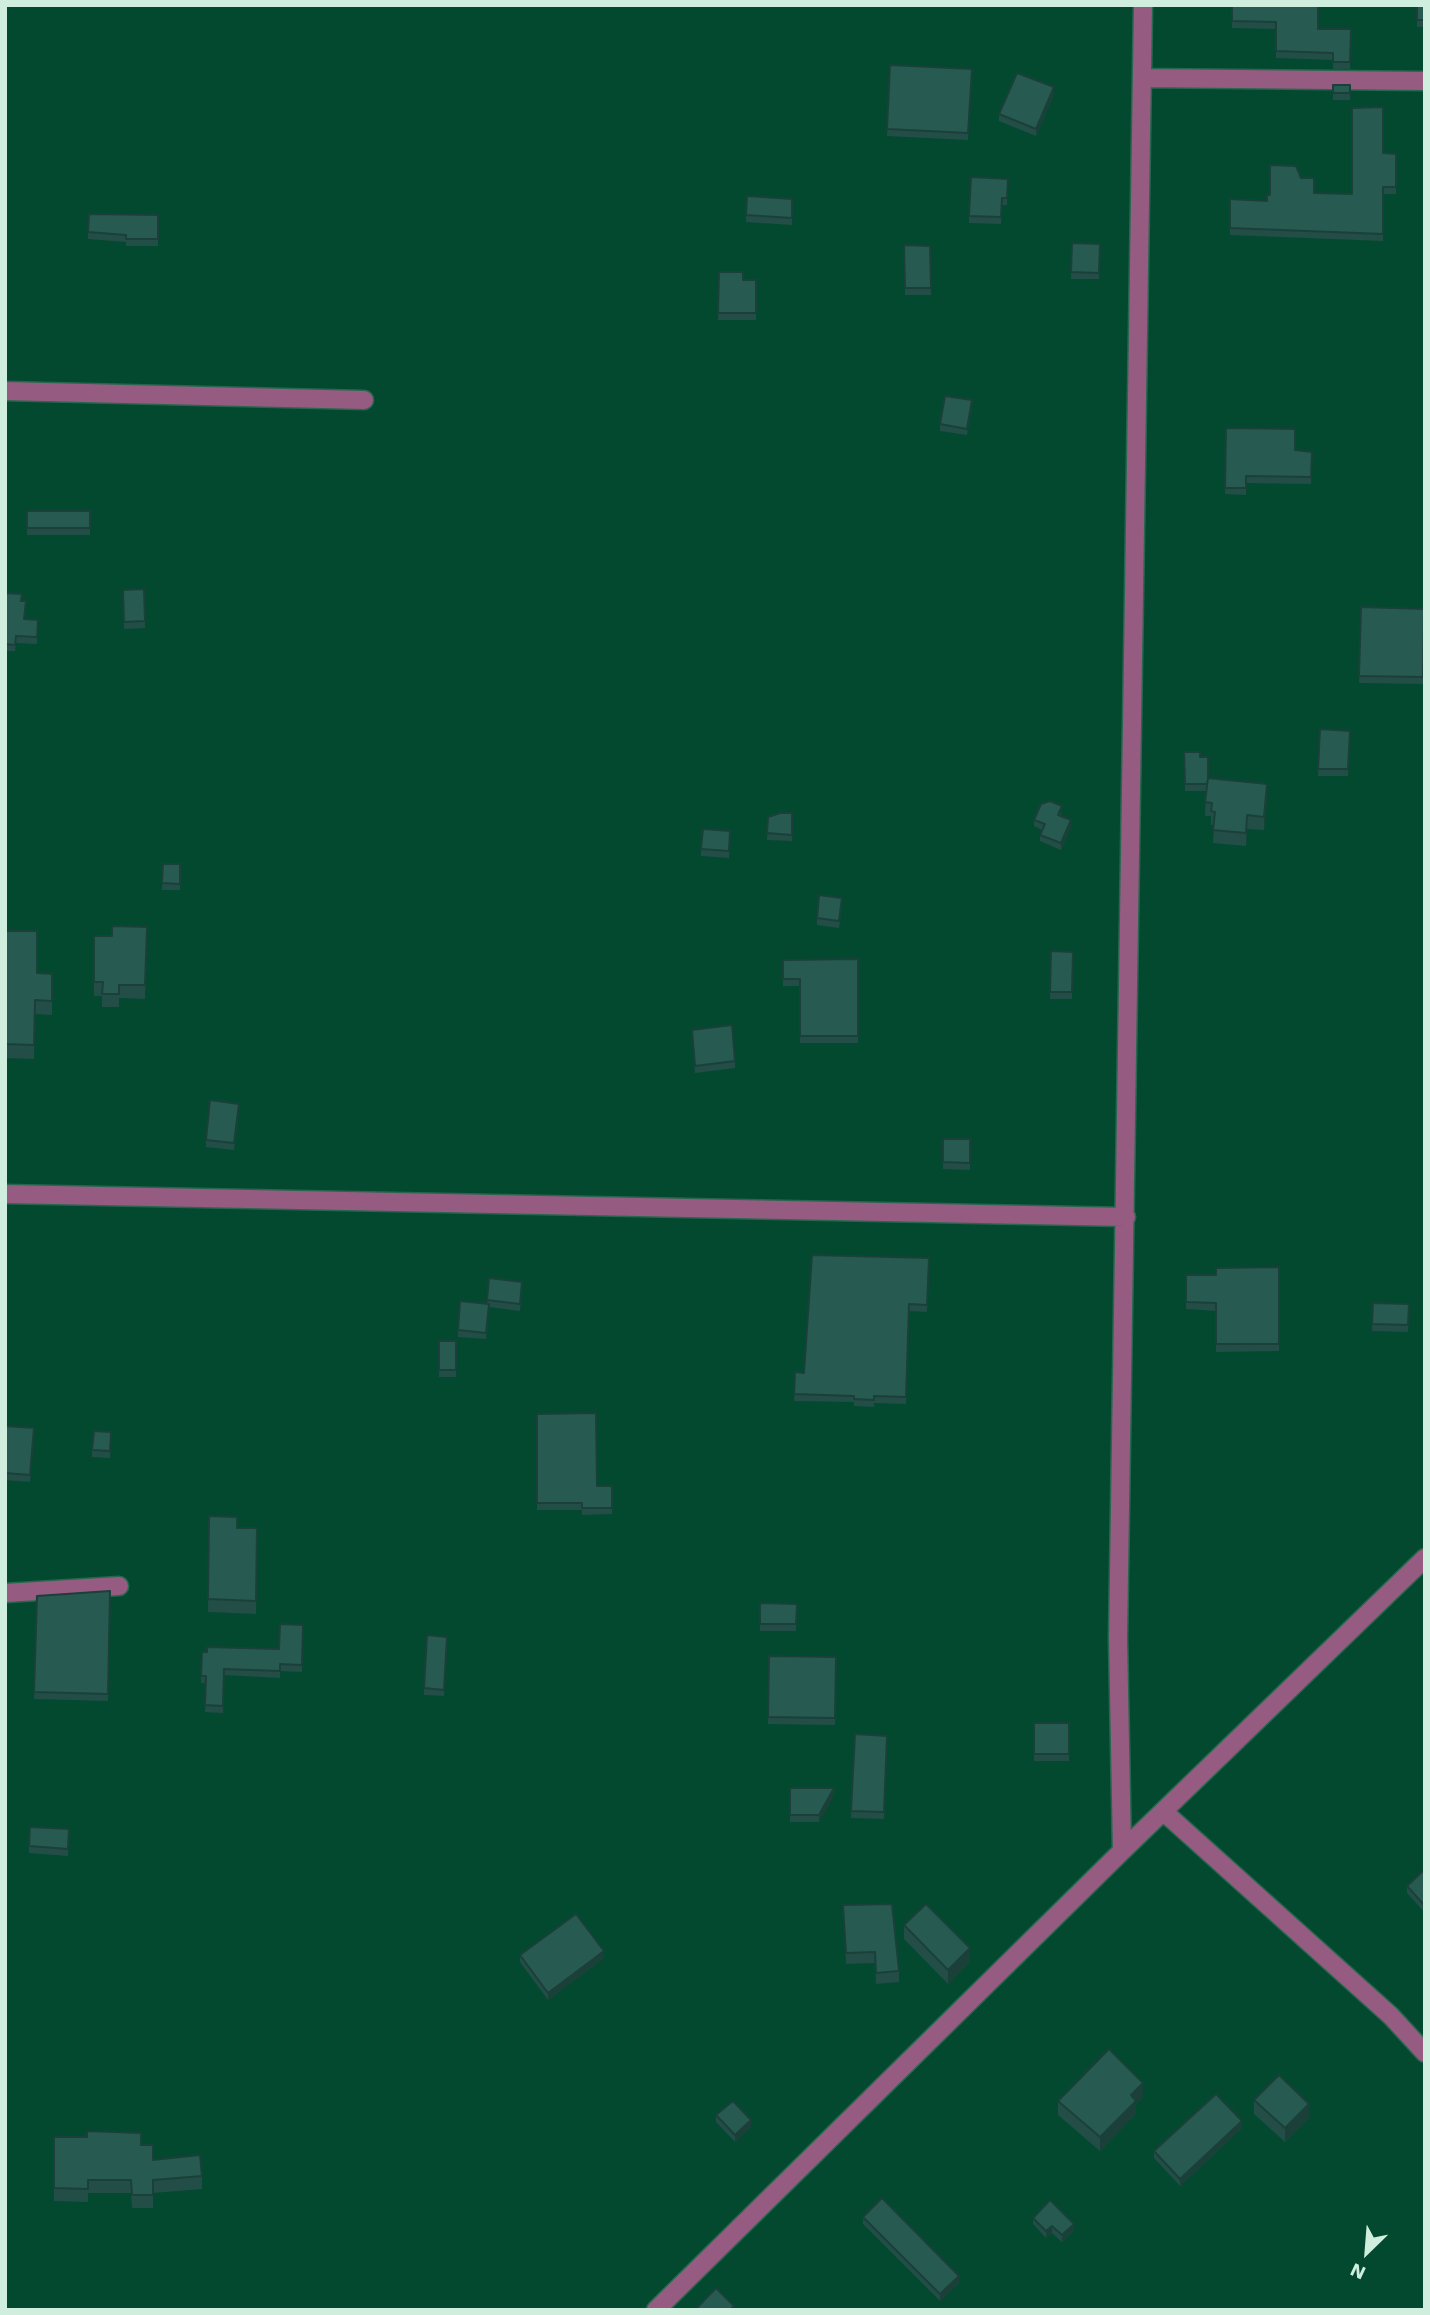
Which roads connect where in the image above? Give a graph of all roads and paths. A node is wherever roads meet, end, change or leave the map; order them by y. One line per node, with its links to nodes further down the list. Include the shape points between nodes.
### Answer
1 (1143, 5): 2 (street)
2 (1143, 78): 3 (street); 7 (street)
3 (1425, 81)
4 (5, 391): 5 (street)
5 (364, 400)
6 (5, 1194): 7 (street)
7 (1126, 1217): 12 (street, via 1118,1638)
8 (1425, 1558): 11 (street)
9 (119, 1586): 10 (street)
10 (5, 1592)
11 (1164, 1812): 12 (street); 13 (street, via 1391,2016)
12 (1122, 1851): 14 (street)
13 (1425, 2053)
14 (656, 2310)

